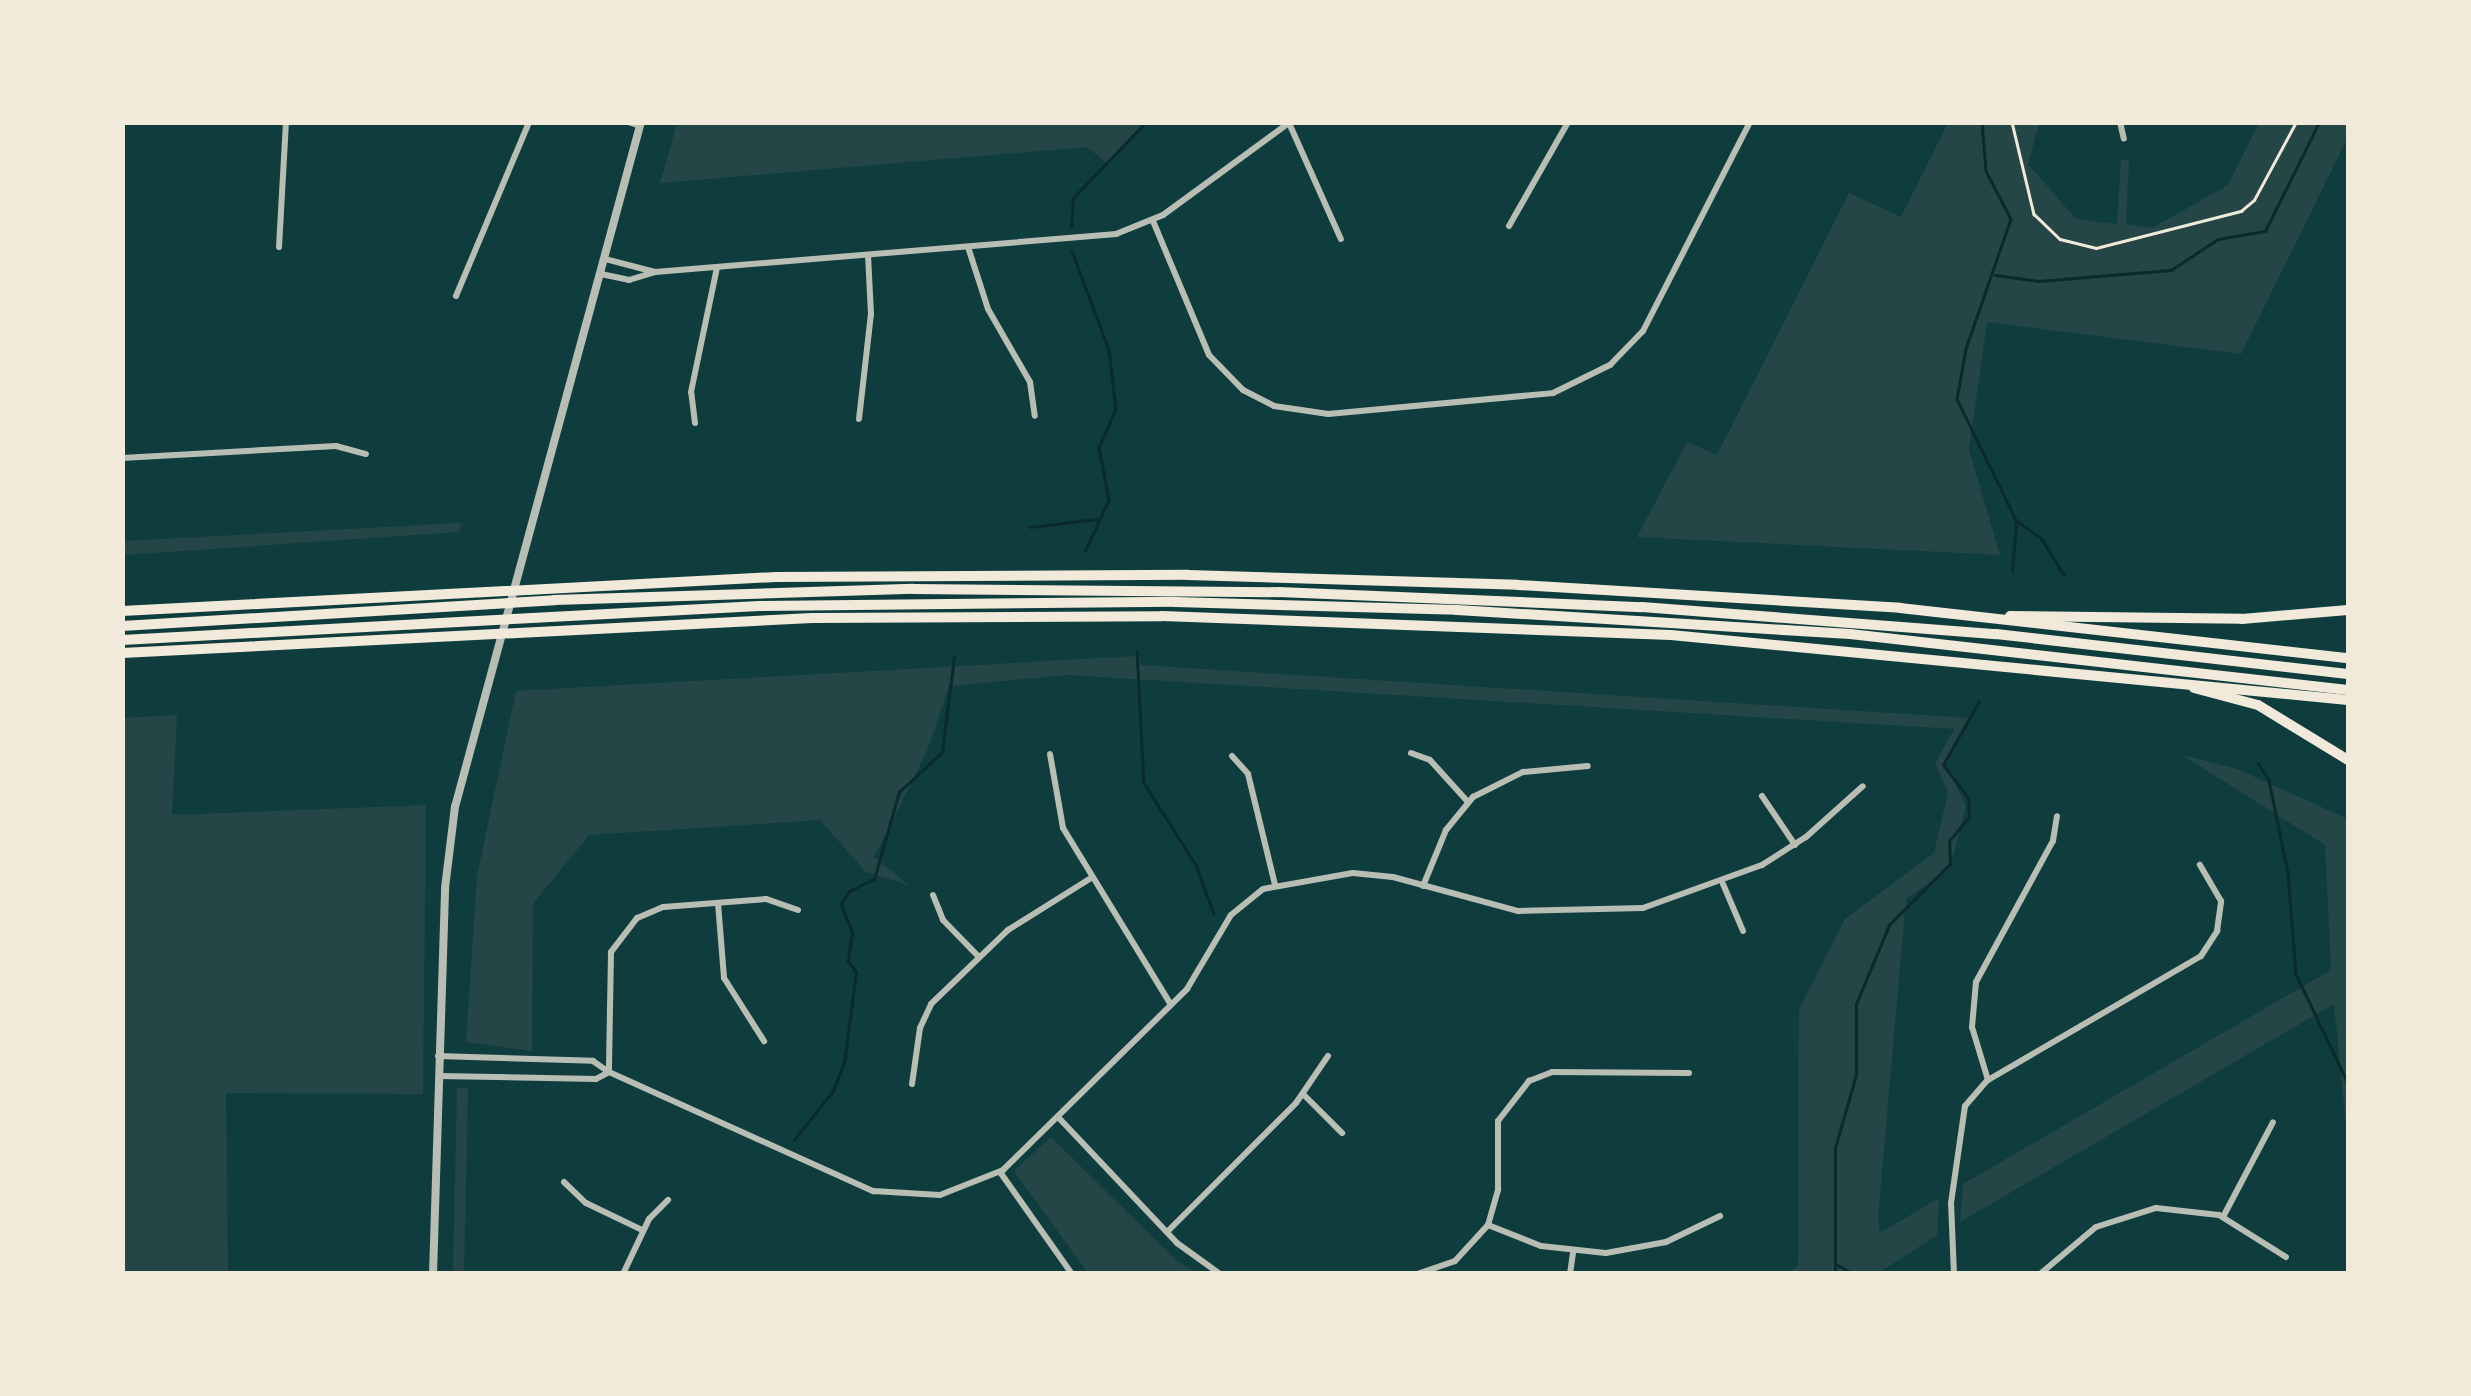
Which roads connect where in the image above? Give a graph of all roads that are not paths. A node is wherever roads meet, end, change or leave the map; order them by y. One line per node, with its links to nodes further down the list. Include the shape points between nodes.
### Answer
1 (286, 122): 13 (street)
2 (530, 122): 20 (street)
3 (628, 122): 8 (street)
4 (1568, 122): 11 (street)
5 (1750, 122): 10 (street, via 1643,331 1610,365 1553,393 1328,414 1274,406 1244,390 1210,355)
6 (2120, 122): 9 (street)
7 (1289, 123): 10 (street); 12 (street)
8 (641, 124): 16 (street)
9 (2124, 140)
10 (1154, 221): 14 (street, via 1106,236)
11 (1509, 226)
12 (1341, 238)
13 (280, 247)
14 (968, 247): 15 (street); 21 (street, via 988,309 1030,382)
15 (868, 255): 17 (street); 22 (street, via 871,314)
16 (605, 259): 18 (street); 19 (street)
17 (717, 268): 18 (street); 23 (street, via 691,392)
18 (655, 272): 19 (street, via 629,280)
19 (601, 274): 61 (street, via 492,657 451,836)
20 (456, 296)
21 (1035, 416)
22 (858, 419)
23 (695, 423)
24 (366, 454): 25 (street, via 336,446)
25 (122, 458)
26 (2348, 610): 28 (highway, via 2242,620 2027,613)
27 (122, 614): 28 (highway, via 776,576 1188,575 1518,584)
28 (1998, 618): 34 (highway)
29 (426, 620): 31 (highway); 32 (highway); 37 (highway, via 914,602 1458,610 1850,634)
30 (122, 626): 35 (highway, via 554,600 913,589 1279,592 1642,607 1976,632)
31 (561, 627): 33 (highway); 36 (highway, via 998,616 1424,622 1864,649)
32 (122, 640)
33 (122, 654)
34 (2348, 658)
35 (2348, 674)
36 (2144, 676): 38 (highway); 42 (highway, via 2258,705)
37 (2348, 690)
38 (2348, 700)
39 (1411, 753): 46 (street, via 1430,760)
40 (1050, 754): 50 (street, via 1057,813)
41 (1232, 756): 52 (street, via 1248,774)
42 (2348, 760)
43 (1588, 766): 46 (street, via 1524,772)
44 (1863, 786): 48 (street)
45 (1762, 796): 48 (street)
46 (1468, 801): 53 (street, via 1446,830)
47 (2057, 816): 66 (street, via 2054,841 1976,982 1972,1026)
48 (1795, 845): 51 (street)
49 (2200, 865): 66 (street, via 2220,901 2219,925 2206,951)
50 (1092, 878): 58 (street); 59 (street)
51 (1723, 884): 53 (street, via 1642,908 1581,915 1498,908); 57 (street)
52 (1275, 885): 53 (street, via 1352,873); 59 (street, via 1238,907 1202,970)
53 (1423, 886)
54 (932, 895): 58 (street, via 943,920)
55 (718, 903): 56 (street, via 766,900); 60 (street, via 724,978); 63 (street, via 654,909 620,934 608,967)
56 (798, 910)
57 (1743, 931)
58 (978, 956): 67 (street, via 926,1012)
59 (1171, 1004): 69 (street)
60 (764, 1041)
61 (438, 1056): 63 (street, via 593,1061); 65 (street)
62 (1328, 1056): 68 (street)
63 (608, 1072): 65 (street, via 596,1079); 72 (street, via 882,1193 940,1195)
64 (1689, 1073): 77 (street, via 1552,1072 1529,1081 1498,1122 1498,1189)
65 (438, 1076): 82 (street)
66 (1988, 1080): 88 (street, via 1958,1126 1950,1213)
67 (912, 1084)
68 (1304, 1095): 71 (street); 79 (street)
69 (1058, 1117): 72 (street); 79 (street)
70 (2273, 1122): 76 (street)
71 (1342, 1133)
72 (1000, 1172): 84 (street)
73 (564, 1182): 78 (street, via 586,1203)
74 (668, 1200): 78 (street)
75 (1720, 1216): 80 (street, via 1646,1248)
76 (2223, 1217): 81 (street); 89 (street, via 2166,1207 2114,1218)
77 (1488, 1225): 80 (street); 86 (street, via 1455,1261)
78 (642, 1230): 83 (street)
79 (1166, 1232): 85 (street)
80 (1573, 1252): 87 (street)
81 (2286, 1257)
82 (433, 1274)
83 (623, 1274)
84 (1072, 1274)
85 (1220, 1274)
86 (1418, 1274)
87 (1570, 1274)
88 (1954, 1274)
89 (2040, 1274)

